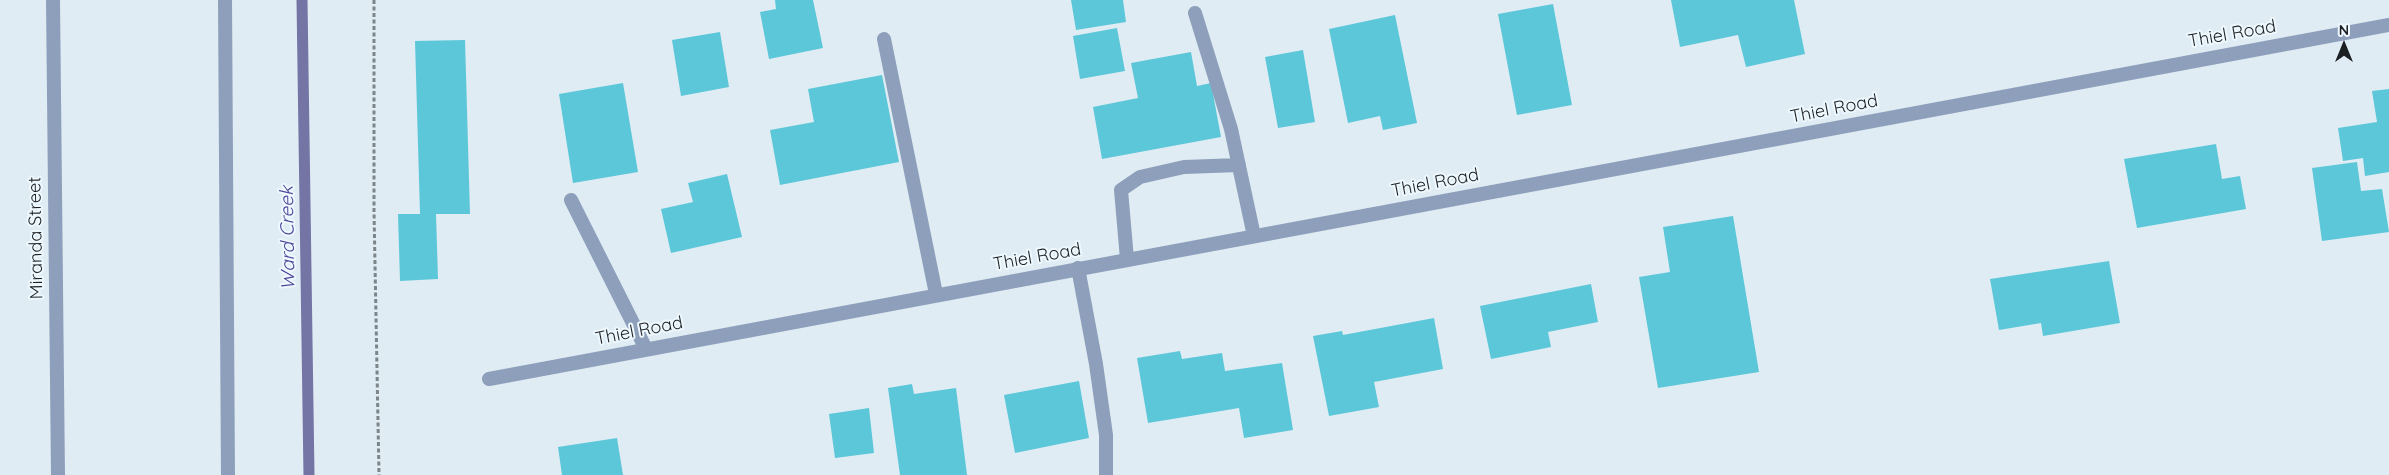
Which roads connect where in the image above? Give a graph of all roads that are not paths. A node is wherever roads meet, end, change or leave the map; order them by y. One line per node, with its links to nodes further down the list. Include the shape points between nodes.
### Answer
1 (53, 0): 14 (street, Miranda Street)
2 (225, 0): 15 (street)
3 (1195, 13): 6 (street)
4 (2389, 25): 8 (street, Thiel Road)
5 (884, 39): 11 (street)
6 (1239, 165): 8 (street); 9 (street, via 1184,167 1140,177 1121,190)
7 (572, 200): 12 (street)
8 (1254, 236): 9 (street, Thiel Road)
9 (1127, 259): 10 (street, Thiel Road)
10 (1078, 268): 11 (street, Thiel Road); 16 (street, via 1106,435)
11 (936, 294): 12 (street, Thiel Road)
12 (646, 349): 13 (street, Thiel Road)
13 (489, 379)
14 (58, 475)
15 (228, 475)
16 (1106, 475)

